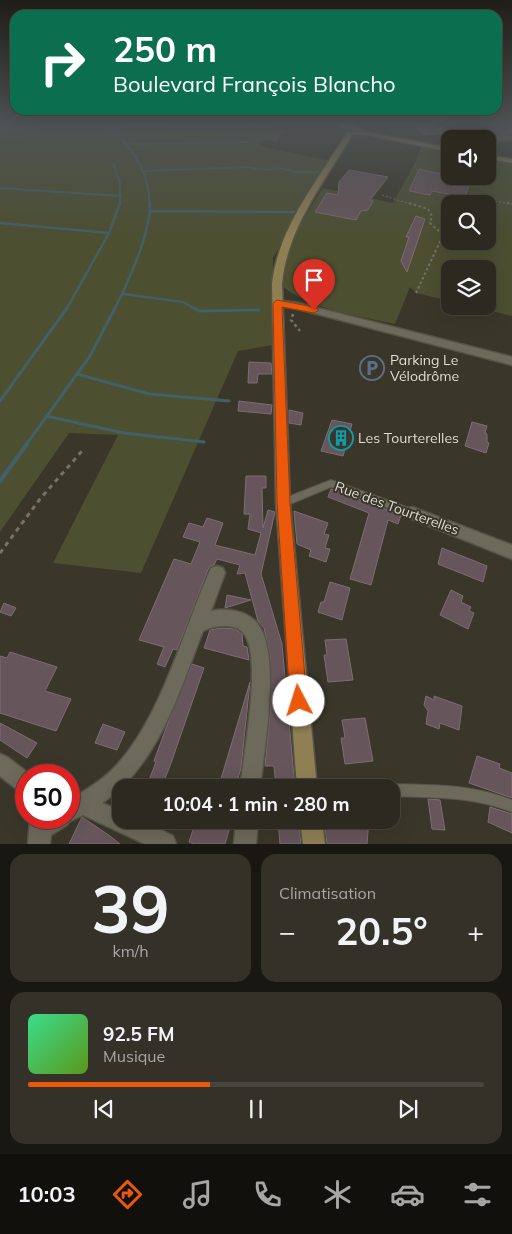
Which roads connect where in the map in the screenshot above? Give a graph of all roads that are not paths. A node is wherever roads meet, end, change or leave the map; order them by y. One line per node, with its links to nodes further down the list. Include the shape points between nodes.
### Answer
1 (331, 161): 2 (main road, via 290,232 279,264)
2 (277, 303): 3 (street); 4 (main road)
3 (512, 361)
4 (283, 503): 5 (lane, Rue des Tourterelles, via 331,483); 12 (main road)
5 (412, 513): 6 (street, Rue des Tourterelles)
6 (512, 552)
7 (217, 573): 8 (street)
8 (197, 625): 11 (street, via 223,617 241,620 257,639 259,693); 14 (street, via 145,742 123,773)
9 (0, 764): 10 (street)
10 (15, 776)
11 (251, 779)
12 (306, 779)
13 (400, 790): 15 (lane, via 472,793 496,798)
14 (80, 804)
15 (512, 806)
16 (80, 810): 19 (street, via 148,834)
17 (246, 829): 20 (street)
18 (312, 829): 21 (main road)
19 (165, 844)
20 (245, 844)
21 (314, 844)

